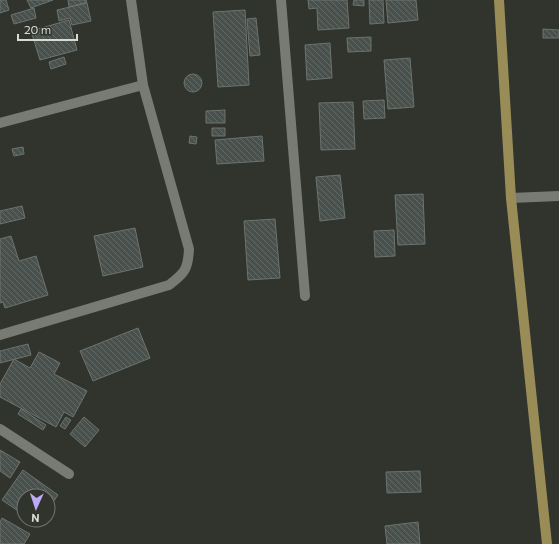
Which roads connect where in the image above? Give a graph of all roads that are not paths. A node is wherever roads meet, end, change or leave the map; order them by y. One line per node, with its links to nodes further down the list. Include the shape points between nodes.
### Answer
1 (131, 0): 4 (street)
2 (281, 0): 8 (street)
3 (499, 0): 7 (main road)
4 (143, 85): 5 (street); 9 (street, via 189,249 188,261 182,275 169,285)
5 (0, 122)
6 (559, 196): 7 (street)
7 (511, 198): 12 (main road)
8 (305, 296)
9 (0, 335)
10 (0, 429): 11 (street)
11 (69, 474)
12 (547, 544)

